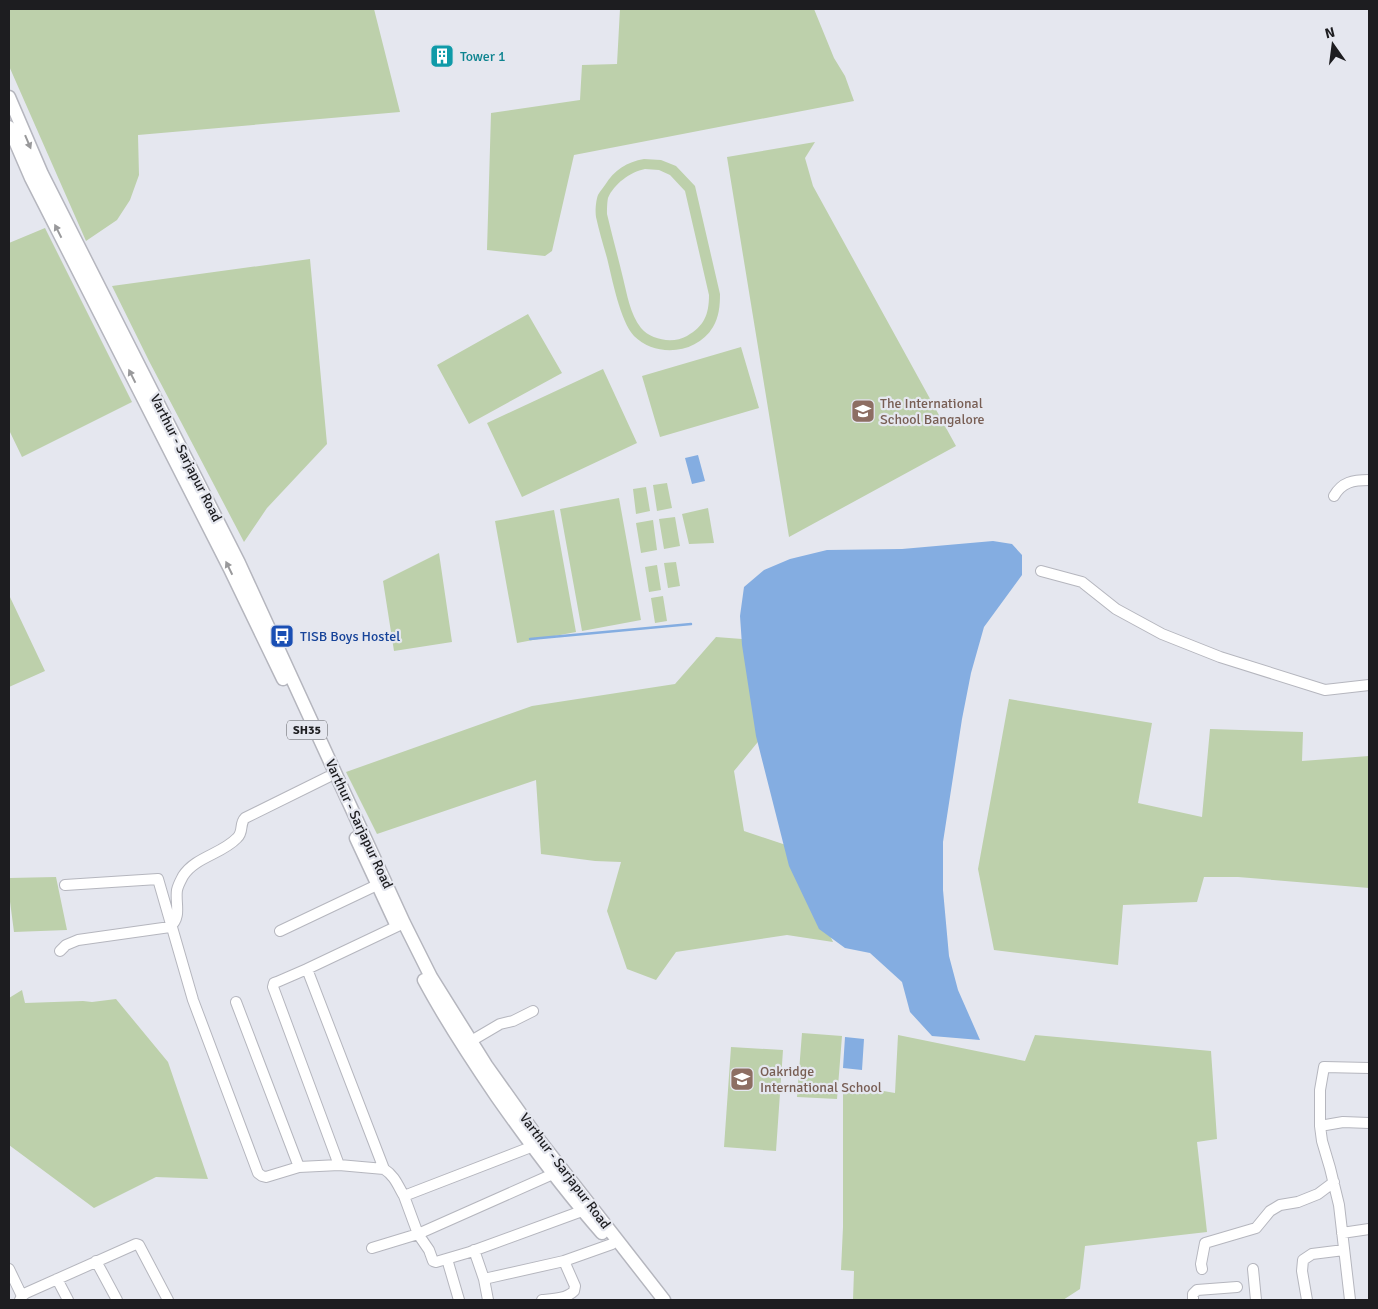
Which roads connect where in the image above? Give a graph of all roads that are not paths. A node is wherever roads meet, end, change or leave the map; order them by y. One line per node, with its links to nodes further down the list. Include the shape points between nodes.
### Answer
1 (9, 97): 11 (main road, Varthur - Sarjapur Road / SH35, one-way to 11, via 46,183 239,563)
2 (9, 127): 7 (main road, Varthur - Sarjapur Road / SH35, one-way to 2, via 230,569 31,178)
3 (1369, 480): 4 (street, via 1347,483 1338,488)
4 (1334, 496)
5 (1041, 571): 6 (street, via 1082,582 1116,609 1162,634 1220,657 1325,690)
6 (1369, 685)
7 (328, 777): 9 (main road, Varthur - Sarjapur Road / SH35); 10 (street, via 245,818 235,840 189,868 179,884 177,915)
8 (65, 884): 10 (street, via 158,879)
9 (377, 885): 11 (main road, Varthur - Sarjapur Road / SH35); 12 (street)
10 (171, 925): 13 (street, via 78,940); 23 (street, via 193,1000 258,1173 266,1177)
11 (400, 925): 14 (street); 17 (main road, Varthur - Sarjapur Road / SH35, via 424,981)
12 (280, 931)
13 (60, 952)
14 (307, 969): 22 (street, via 274,983 273,987); 24 (street)
15 (236, 1002): 23 (street)
16 (533, 1011): 17 (street, via 500,1024)
17 (466, 1044): 21 (main road, Varthur - Sarjapur Road / SH35); 53 (main road, Varthur - Sarjapur Road / SH35)
18 (1369, 1068): 20 (street, via 1323,1068)
19 (1369, 1123): 20 (street, via 1343,1122)
20 (1320, 1126): 26 (street)
21 (531, 1147): 25 (main road, Varthur - Sarjapur Road / SH35); 27 (street)
22 (339, 1165): 23 (street); 24 (street)
23 (299, 1167)
24 (384, 1169): 27 (street, via 394,1178)
25 (553, 1174): 28 (main road, Varthur - Sarjapur Road / SH35); 31 (street)
26 (1334, 1182): 30 (street); 40 (street, via 1318,1194 1280,1205 1270,1211 1256,1228 1205,1242)
27 (404, 1196): 31 (street)
28 (582, 1211): 32 (main road, Varthur - Sarjapur Road / SH35); 34 (street)
29 (1369, 1229): 30 (street)
30 (1342, 1233): 35 (street)
31 (418, 1234): 33 (street); 36 (street, via 433,1261)
32 (612, 1244): 37 (street); 52 (main road, Varthur - Sarjapur Road / SH35)
33 (372, 1248)
34 (474, 1250): 36 (street); 43 (street)
35 (1344, 1250): 56 (street, via 1312,1254 1303,1260); 57 (street)
36 (448, 1258): 49 (street)
37 (564, 1261): 43 (street); 51 (street, via 575,1286 574,1291 562,1298)
38 (96, 1262): 42 (street); 47 (street); 48 (street, via 137,1244)
39 (9, 1269): 45 (street)
40 (1202, 1269)
41 (1253, 1269): 55 (street)
42 (57, 1279): 45 (street); 46 (street)
43 (484, 1279): 50 (street)
44 (1237, 1287): 54 (street, via 1197,1290 1193,1294)
45 (21, 1298)
46 (68, 1300)
47 (117, 1300)
48 (168, 1300)
49 (459, 1300)
50 (488, 1300)
51 (542, 1300)
52 (658, 1300)
53 (664, 1300)
54 (1194, 1300)
55 (1256, 1300)
56 (1307, 1300)
57 (1350, 1300)

